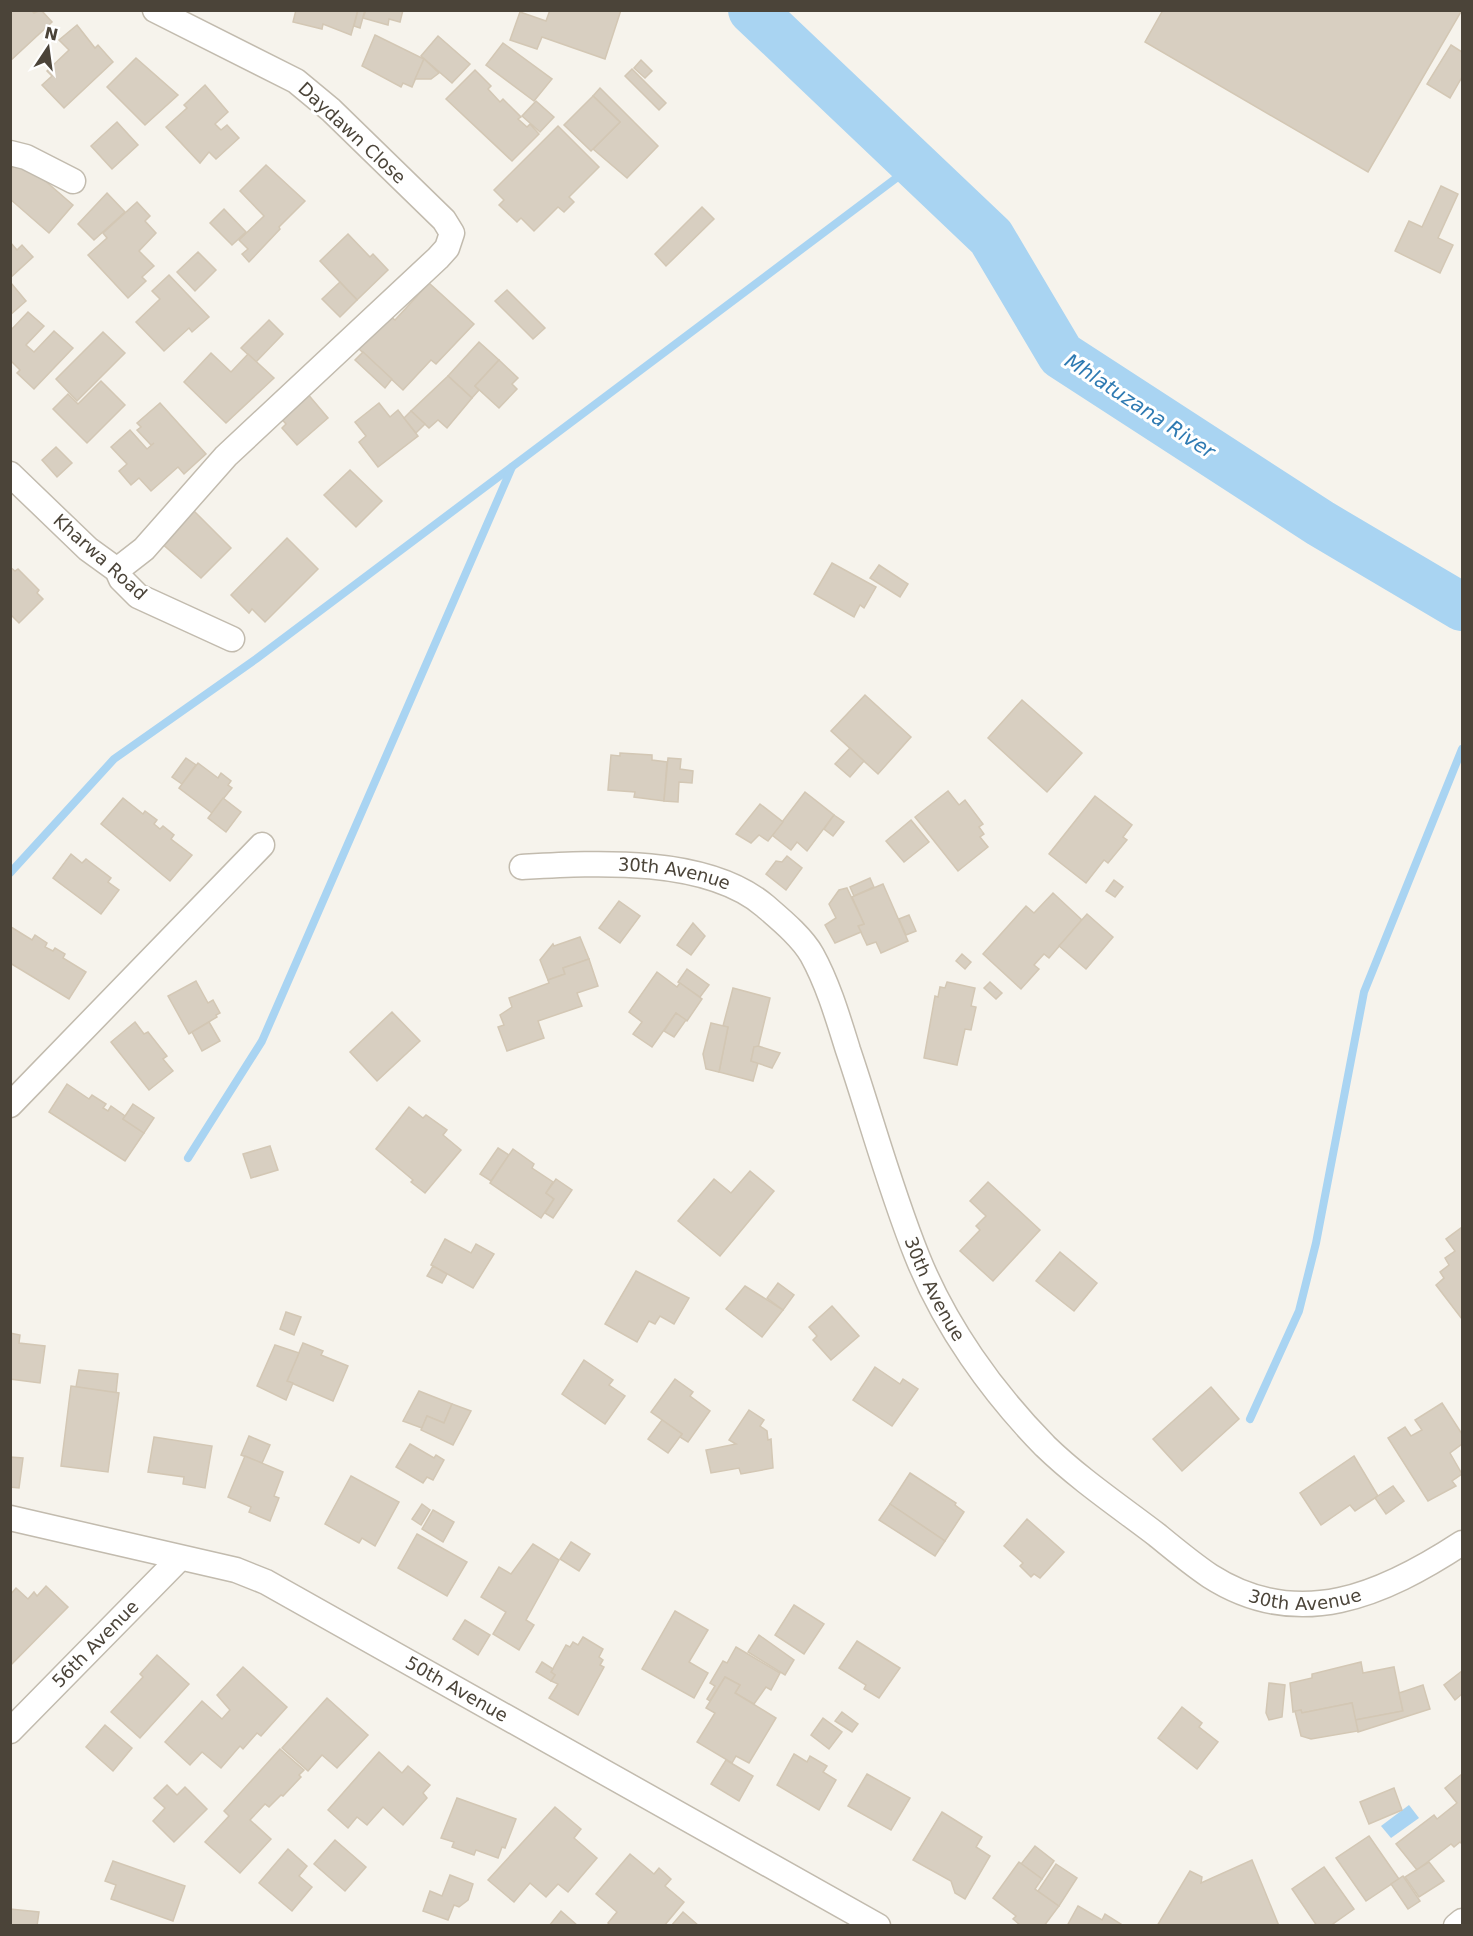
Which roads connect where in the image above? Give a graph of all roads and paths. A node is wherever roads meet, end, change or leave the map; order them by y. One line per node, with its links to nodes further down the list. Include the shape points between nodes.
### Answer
1 (155, 10): 5 (street, Daydawn Close, via 296,81 331,110 452,229 447,248 438,258 234,448 144,549)
2 (10, 153): 3 (street)
3 (73, 181)
4 (10, 474): 5 (street, Kharwa Road, via 88,549)
5 (117, 570): 6 (street, Kharwa Road, via 138,597)
6 (232, 639)
7 (262, 845): 9 (street)
8 (522, 867): 11 (street, 30th Avenue, via 637,864 684,872 742,890 781,920 811,952 838,1019 916,1256 965,1348 1046,1446 1212,1577 1275,1602 1325,1605 1360,1596 1431,1563)
9 (10, 1105)
10 (10, 1518): 12 (street, 50th Avenue)
11 (1462, 1543)
12 (180, 1558): 13 (street, 56th Avenue); 15 (street, 50th Avenue, via 236,1570 266,1582)
13 (10, 1731)
14 (1462, 1921): 16 (street)
15 (878, 1926)
16 (1456, 1926)

